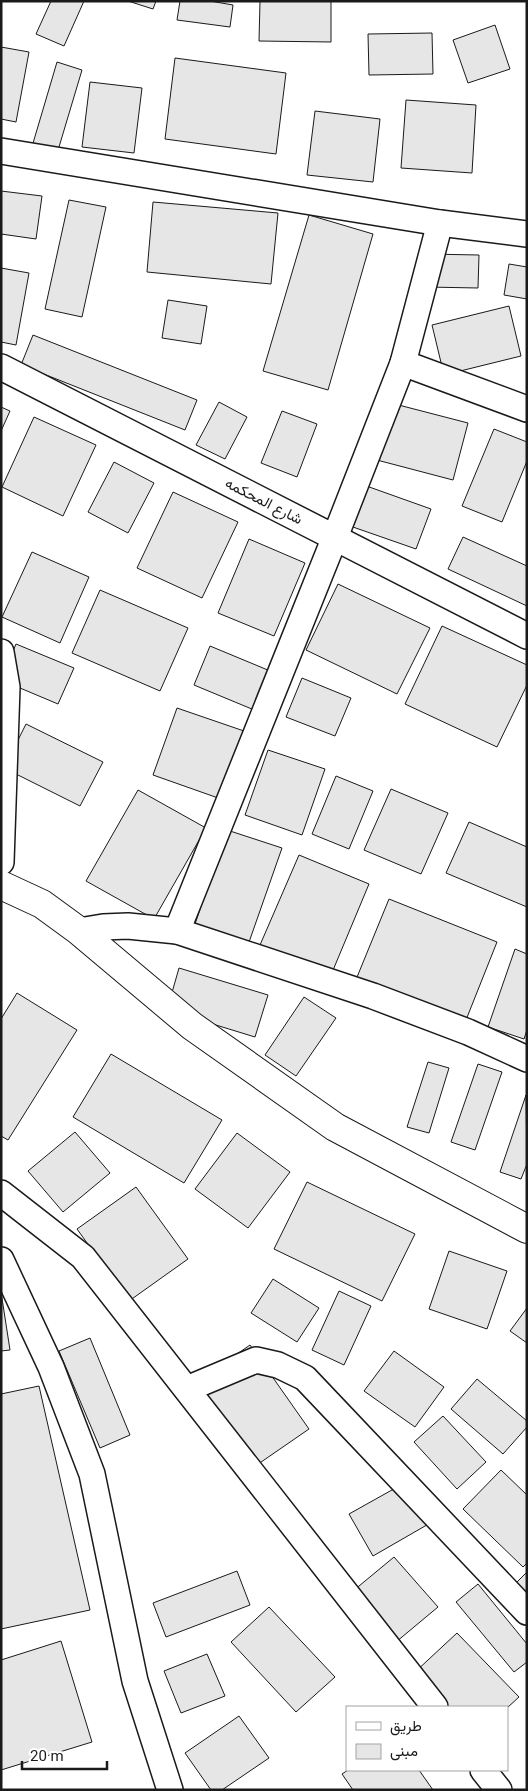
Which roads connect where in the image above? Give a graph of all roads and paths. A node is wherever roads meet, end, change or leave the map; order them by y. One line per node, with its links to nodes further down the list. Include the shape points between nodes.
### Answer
1 (1, 151): 2 (street)
2 (440, 222): 3 (street); 4 (street)
3 (527, 234)
4 (403, 362): 6 (street); 7 (street)
5 (1, 367): 7 (street, شارع المحكمه)
6 (527, 410)
7 (335, 537): 8 (street, شارع المحكمه); 12 (street)
8 (527, 636)
9 (1, 652): 10 (street, via 7,687)
10 (1, 862)
11 (1, 885): 13 (main road, via 42,904)
12 (177, 931): 13 (street, via 128,926); 14 (street, via 373,996 468,1032)
13 (79, 932): 16 (main road, via 192,1026 335,1127)
14 (527, 1059)
15 (1, 1193): 18 (street, via 83,1257)
16 (527, 1229)
17 (1, 1260): 22 (street, via 51,1368 92,1474 135,1681)
18 (187, 1389): 19 (street, via 256,1360 278,1365 305,1378); 20 (street)
19 (527, 1612)
20 (434, 1706)
21 (484, 1771): 23 (street)
22 (170, 1790)
23 (499, 1790)

